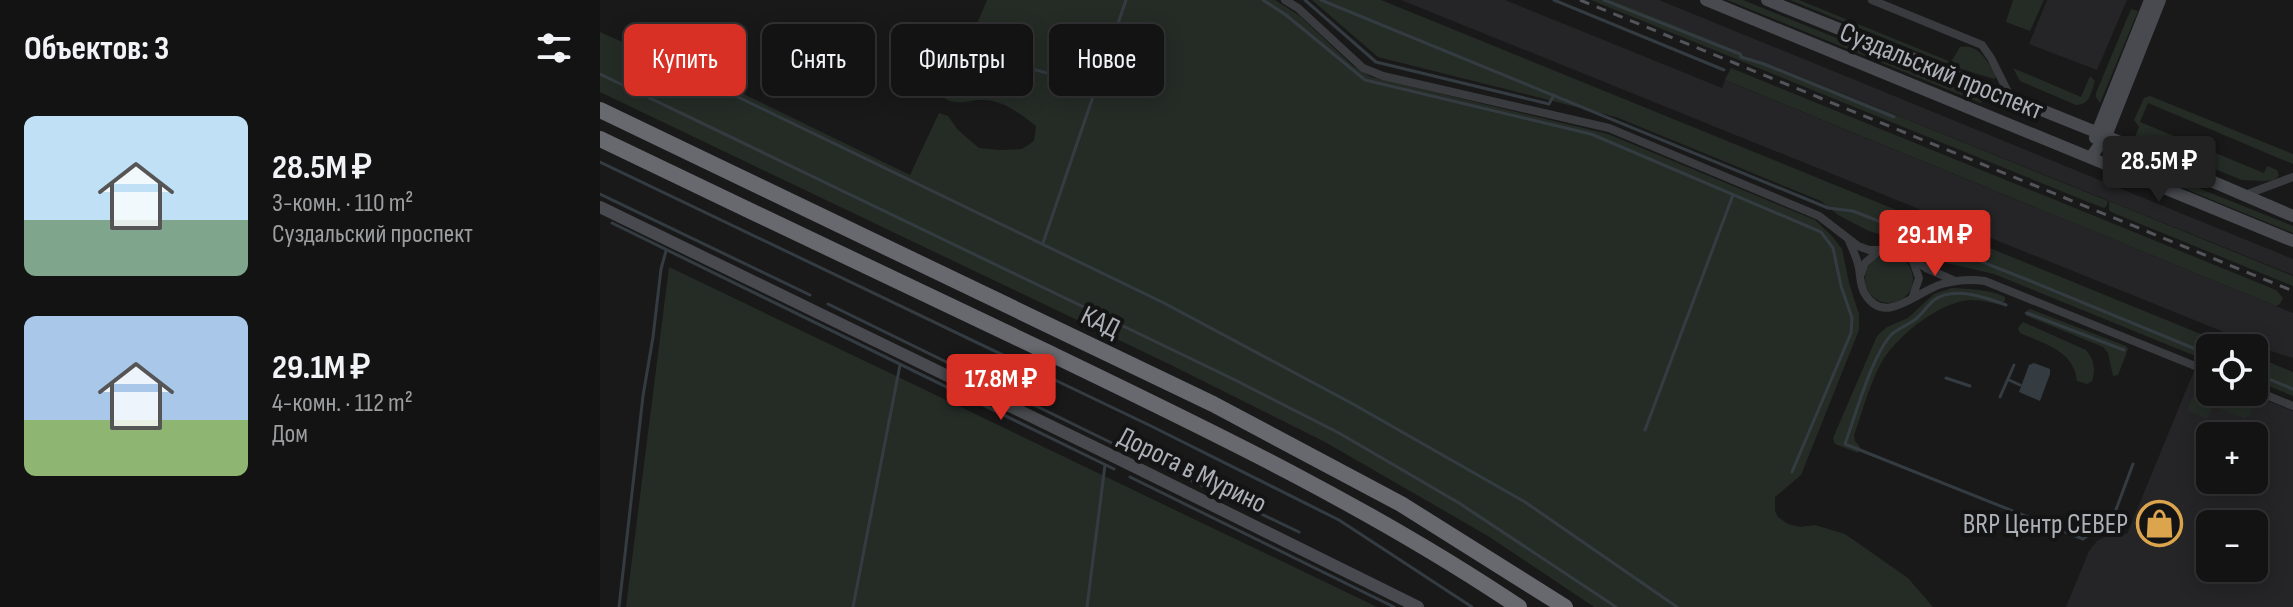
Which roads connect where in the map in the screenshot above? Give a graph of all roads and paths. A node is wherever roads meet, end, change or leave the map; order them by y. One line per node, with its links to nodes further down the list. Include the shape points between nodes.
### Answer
1 (1285, 0): 16 (street, via 1363,68 1609,128 1819,216)
2 (1706, 0): 11 (street, Суздальский проспект)
3 (1767, 0): 7 (street, Суздальский проспект)
4 (1872, 0): 7 (street, via 1982,45)
5 (2150, 0): 9 (street)
6 (2160, 0): 9 (street)
7 (2011, 97): 9 (street, Суздальский проспект)
8 (600, 110): 28 (highway, КАД, via 1279,437 1401,504)
9 (2101, 134): 11 (street); 13 (street, Суздальский проспект)
10 (600, 139): 27 (highway, КАД, via 1215,433 1421,544)
11 (2091, 157): 17 (street, Суздальский проспект)
12 (2293, 177): 13 (street)
13 (2243, 195): 15 (street, Суздальский проспект)
14 (600, 207): 26 (street, Дорога в Мурино)
15 (2293, 216)
16 (1849, 241): 18 (street); 20 (street)
17 (2293, 241)
18 (1880, 251): 19 (street, via 1898,250); 20 (street)
19 (1913, 260): 21 (street); 22 (street, via 1919,278)
20 (1860, 275): 22 (street, via 1863,291 1878,306 1900,306)
21 (1955, 281): 22 (street); 23 (street, via 1994,283)
22 (1913, 297)
23 (2196, 366)
24 (2268, 396): 25 (street)
25 (2293, 406)
26 (1418, 607)
27 (1519, 607)
28 (1565, 607)

